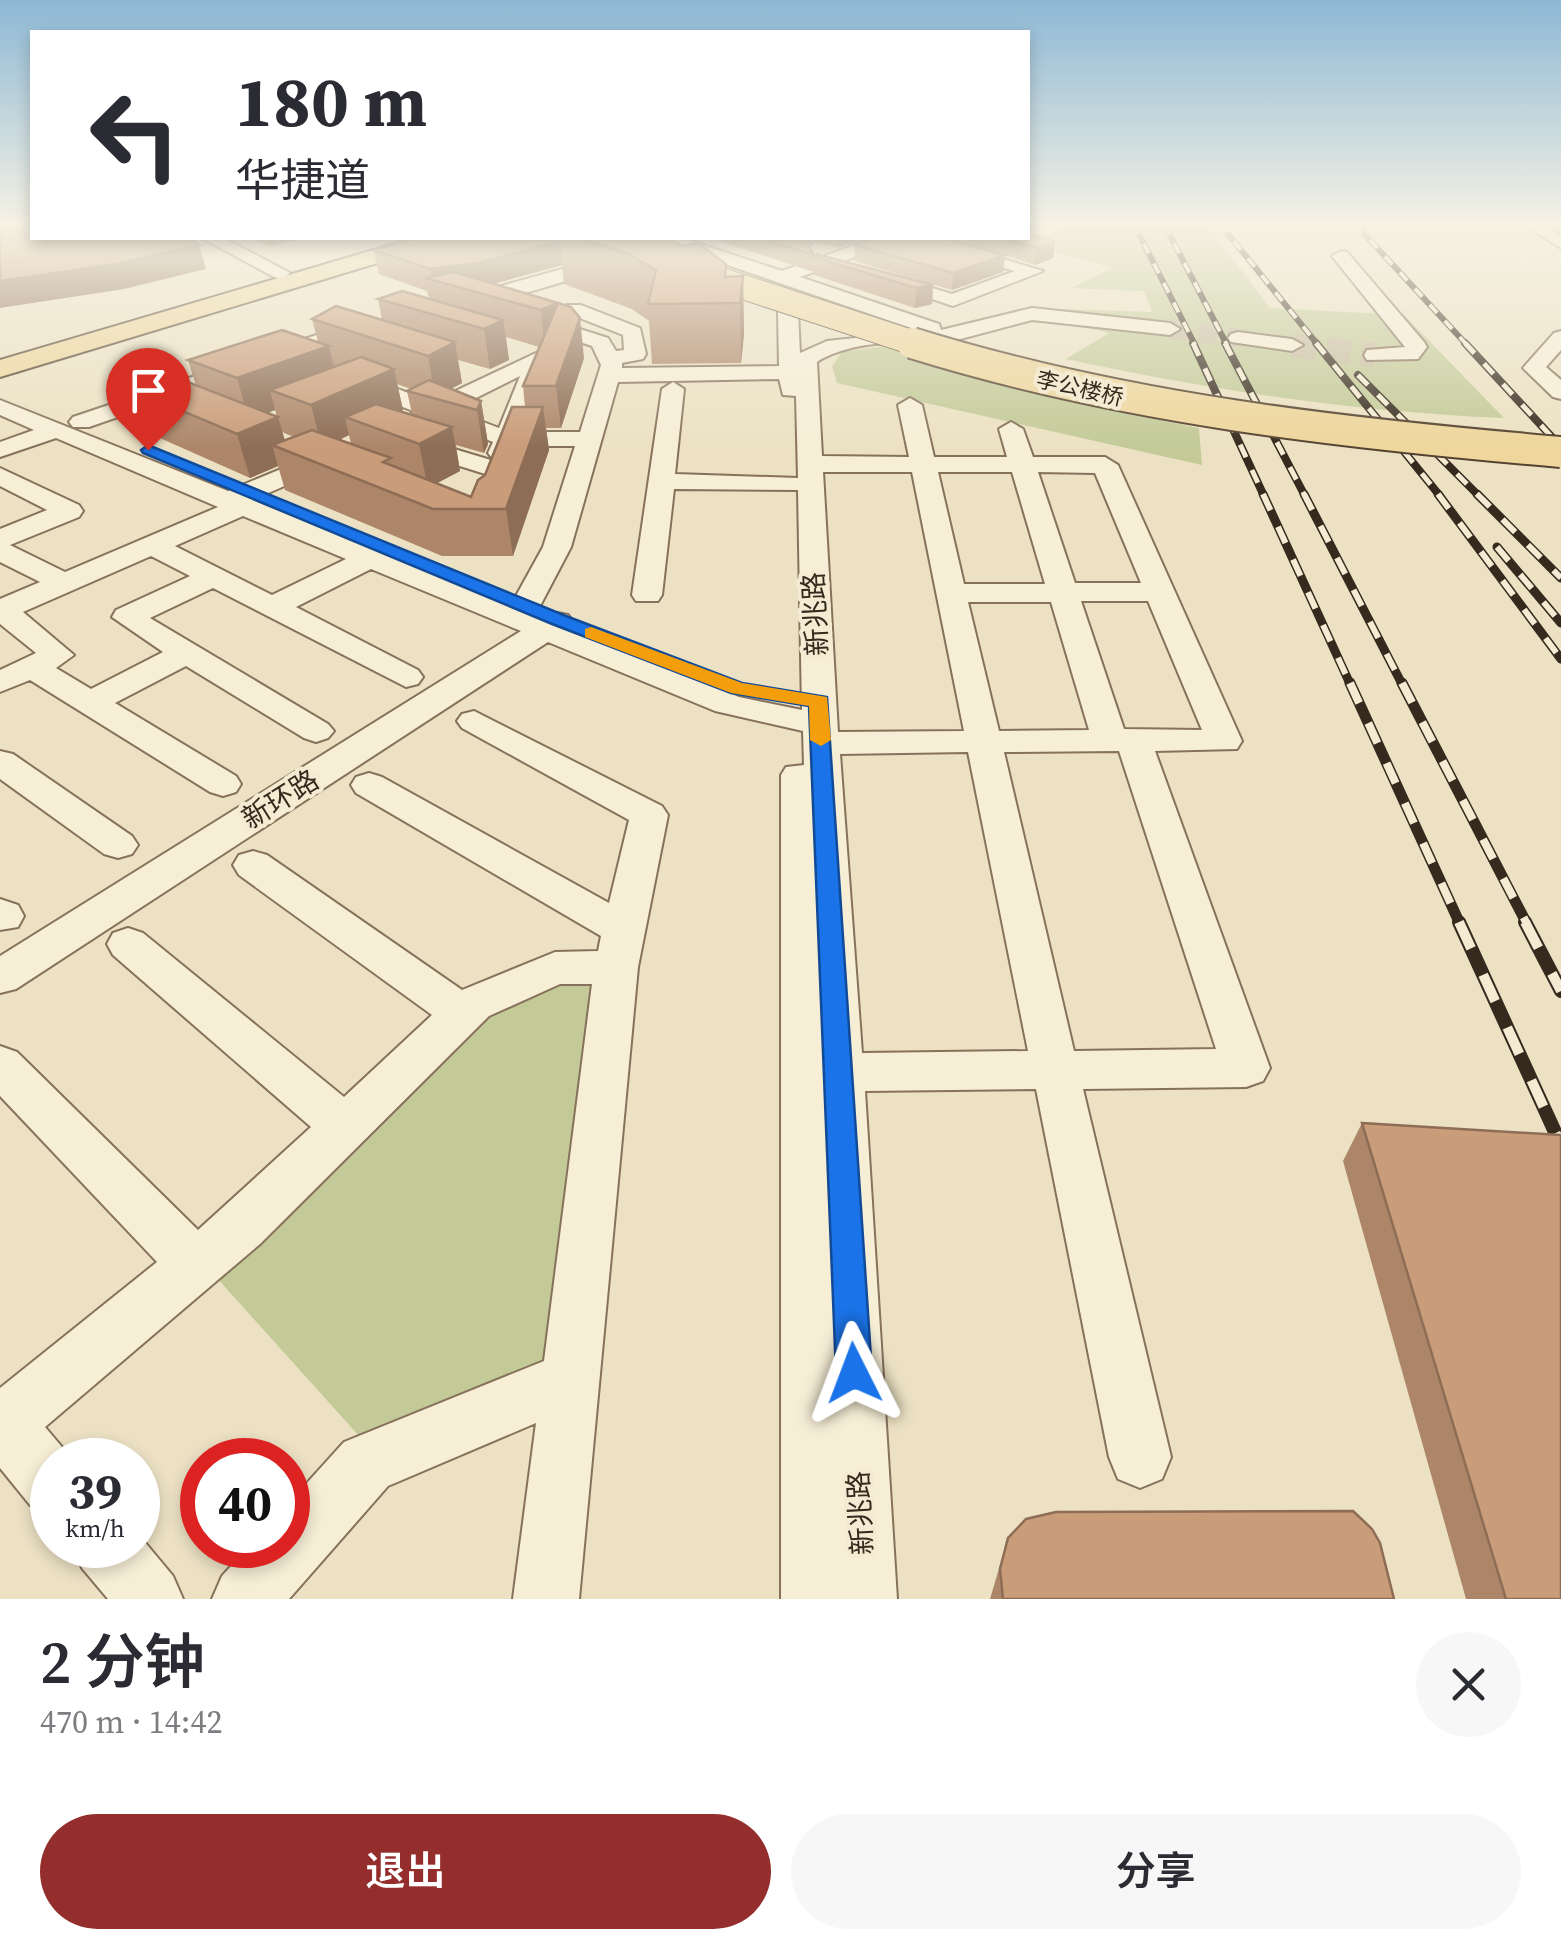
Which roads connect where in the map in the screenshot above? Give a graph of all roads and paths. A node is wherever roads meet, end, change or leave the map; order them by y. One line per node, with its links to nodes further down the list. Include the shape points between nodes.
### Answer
1 (193, 299): 21 (main road)
2 (234, 299): 25 (main road)
3 (460, 299): 24 (street, via 453,300 600,342)
4 (543, 299): 12 (street)
5 (779, 299): 45 (main road, 李公楼桥, bridge, via 1082,390 1245,419)
6 (785, 299): 27 (street, 新兆路)
7 (792, 299): 17 (street)
8 (798, 299): 42 (main road, 李公楼桥, via 1080,377 1252,406)
9 (843, 299): 14 (street)
10 (1376, 299): 20 (street, via 1416,347 1410,354)
11 (632, 309): 12 (street)
12 (604, 318): 24 (street, via 636,338 635,354)
13 (1170, 329): 14 (street, via 1032,314)
14 (953, 335): 17 (street)
15 (1561, 337): 32 (street, via 1534,368)
16 (1238, 338): 18 (street)
17 (873, 340): 50 (street, 新兆路, via 808,356)
18 (1292, 345)
19 (501, 346): 22 (street)
20 (1375, 354)
21 (0, 356)
22 (538, 358): 28 (street); 40 (street)
23 (308, 364): 29 (street); 36 (street, via 168,401); 38 (street, via 391,320)
24 (610, 367): 27 (street); 41 (street)
25 (0, 369)
26 (457, 370): 28 (street)
27 (790, 372): 50 (street, 新兆路)
28 (491, 382): 37 (street)
29 (370, 386): 33 (street); 37 (street)
30 (673, 389): 52 (street)
31 (0, 390): 38 (street)
32 (1561, 392)
33 (340, 397)
34 (910, 404): 48 (street)
35 (0, 407): 38 (street)
36 (184, 408)
37 (436, 409): 40 (street); 40 (street, via 384,435 491,477)
38 (68, 426): 44 (street); 53 (street)
39 (1011, 429): 49 (street)
40 (506, 439): 41 (street)
41 (590, 439): 66 (street)
42 (1561, 439)
43 (284, 447): 47 (street)
44 (0, 450)
45 (1561, 452)
46 (353, 461): 47 (street)
47 (320, 462): 53 (street)
48 (922, 464): 49 (street); 50 (street); 62 (street)
49 (1020, 464): 60 (street); 61 (street, via 1105,465)
50 (800, 474): 52 (street); 71 (street, 新兆路)
51 (0, 476): 54 (street, via 69,511)
52 (662, 481): 63 (street)
53 (239, 499): 55 (street); 57 (street); 66 (street)
54 (0, 539)
55 (152, 545): 58 (street); 59 (street)
56 (0, 551): 59 (street)
57 (368, 559): 64 (street); 66 (street)
58 (211, 578): 64 (street); 67 (street, via 127,617)
59 (64, 583): 65 (street)
60 (1062, 592): 61 (street); 62 (street); 75 (street)
61 (1160, 592): 75 (street, via 1224,741)
62 (951, 593): 74 (street)
63 (647, 595)
64 (271, 608): 69 (street)
65 (1, 610): 68 (street, via 58,654)
66 (542, 619): 71 (street, via 728,704); 83 (street, 新环路)
67 (187, 653): 70 (street); 73 (street)
68 (16, 675): 70 (street)
69 (406, 677)
70 (90, 704): 77 (street)
71 (811, 718): 74 (street); 87 (street, 新兆路); 98 (street, 新兆路)
72 (474, 721): 82 (street, via 649,816)
73 (316, 731)
74 (983, 740): 75 (street); 86 (street)
75 (1122, 740): 86 (street, via 1246,1068)
76 (0, 762): 79 (street)
77 (223, 784)
78 (370, 784): 82 (street)
79 (118, 845)
80 (254, 864): 84 (street)
81 (128, 944): 88 (street)
82 (620, 948): 84 (street, via 555,968); 90 (street)
83 (0, 977)
84 (463, 1014): 88 (street)
85 (0, 1065): 89 (street)
86 (1055, 1069): 87 (street); 92 (street)
87 (840, 1072): 99 (street, 新兆路)
88 (345, 1127): 89 (street)
89 (196, 1264): 91 (street)
90 (570, 1379): 96 (street, via 366,1464); 97 (street)
91 (1, 1424): 93 (street)
92 (1140, 1457)
93 (30, 1458)
94 (124, 1568): 95 (street)
95 (150, 1599)
96 (245, 1599)
97 (546, 1599)
98 (814, 1599)
99 (864, 1599)

